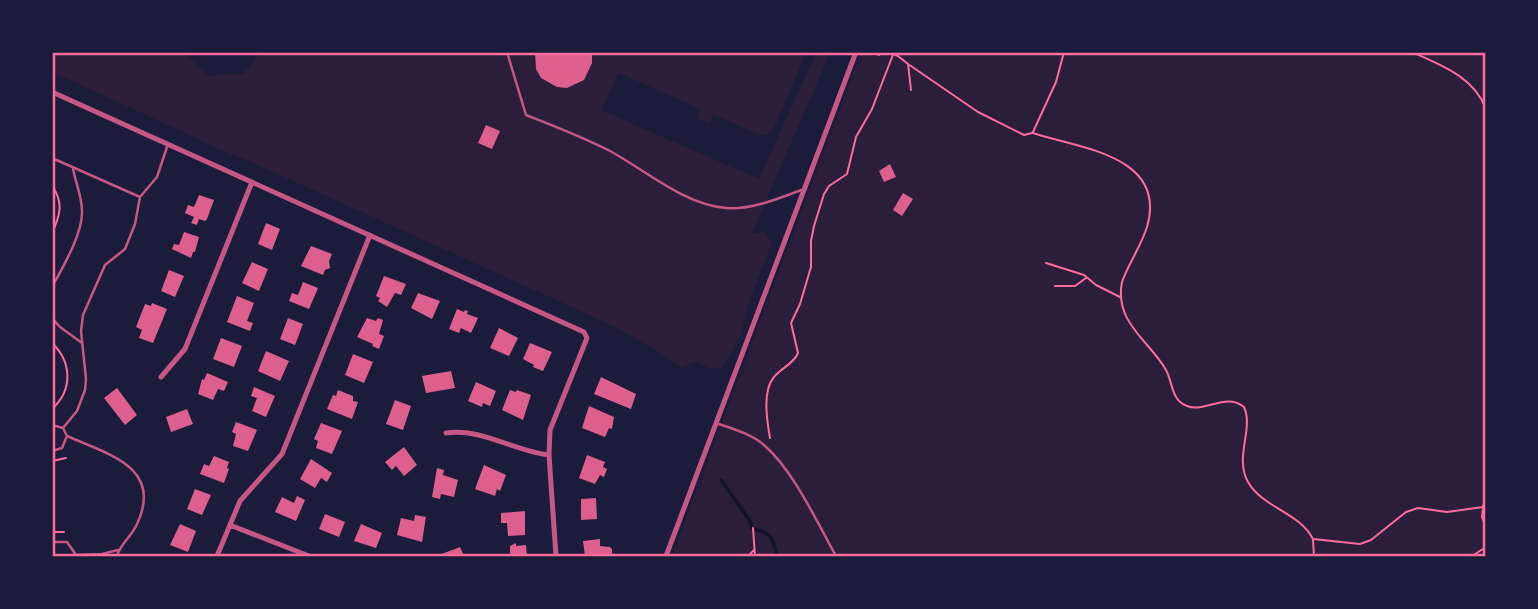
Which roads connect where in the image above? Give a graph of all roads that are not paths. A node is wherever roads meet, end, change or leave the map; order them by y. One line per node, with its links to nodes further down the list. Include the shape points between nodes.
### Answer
1 (507, 52): 10 (lane, via 526,115 608,150 671,188 727,208 766,202)
2 (856, 52): 10 (street)
3 (873, 52): 4 (lane)
4 (879, 55)
5 (52, 92): 6 (street)
6 (168, 144): 9 (street); 11 (lane, via 157,177)
7 (52, 159): 8 (lane)
8 (73, 168): 11 (lane); 13 (lane, via 81,221)
9 (252, 183): 12 (street); 16 (street, via 185,349)
10 (804, 189): 17 (street)
11 (140, 197): 15 (lane, via 125,249 104,265 83,315)
12 (370, 235): 23 (street, via 586,334 552,423); 24 (street, via 282,454 246,494)
13 (52, 287)
14 (52, 318): 15 (lane)
15 (83, 344): 19 (lane, via 85,390 77,411)
16 (161, 377)
17 (716, 423): 32 (street); 33 (lane, via 766,446 795,485)
18 (52, 425): 19 (lane)
19 (63, 428): 21 (lane)
20 (446, 432): 23 (street, via 475,433 528,452)
21 (67, 436): 22 (lane, via 62,448); 26 (lane, via 127,464 140,478 144,496 141,516)
22 (52, 451)
23 (549, 454): 31 (street)
24 (230, 525): 29 (street); 30 (street)
25 (52, 542): 27 (lane, via 67,542)
26 (119, 549): 27 (lane); 28 (lane)
27 (76, 556)
28 (117, 556)
29 (217, 556)
30 (309, 556)
31 (556, 556)
32 (666, 556)
33 (836, 556)

